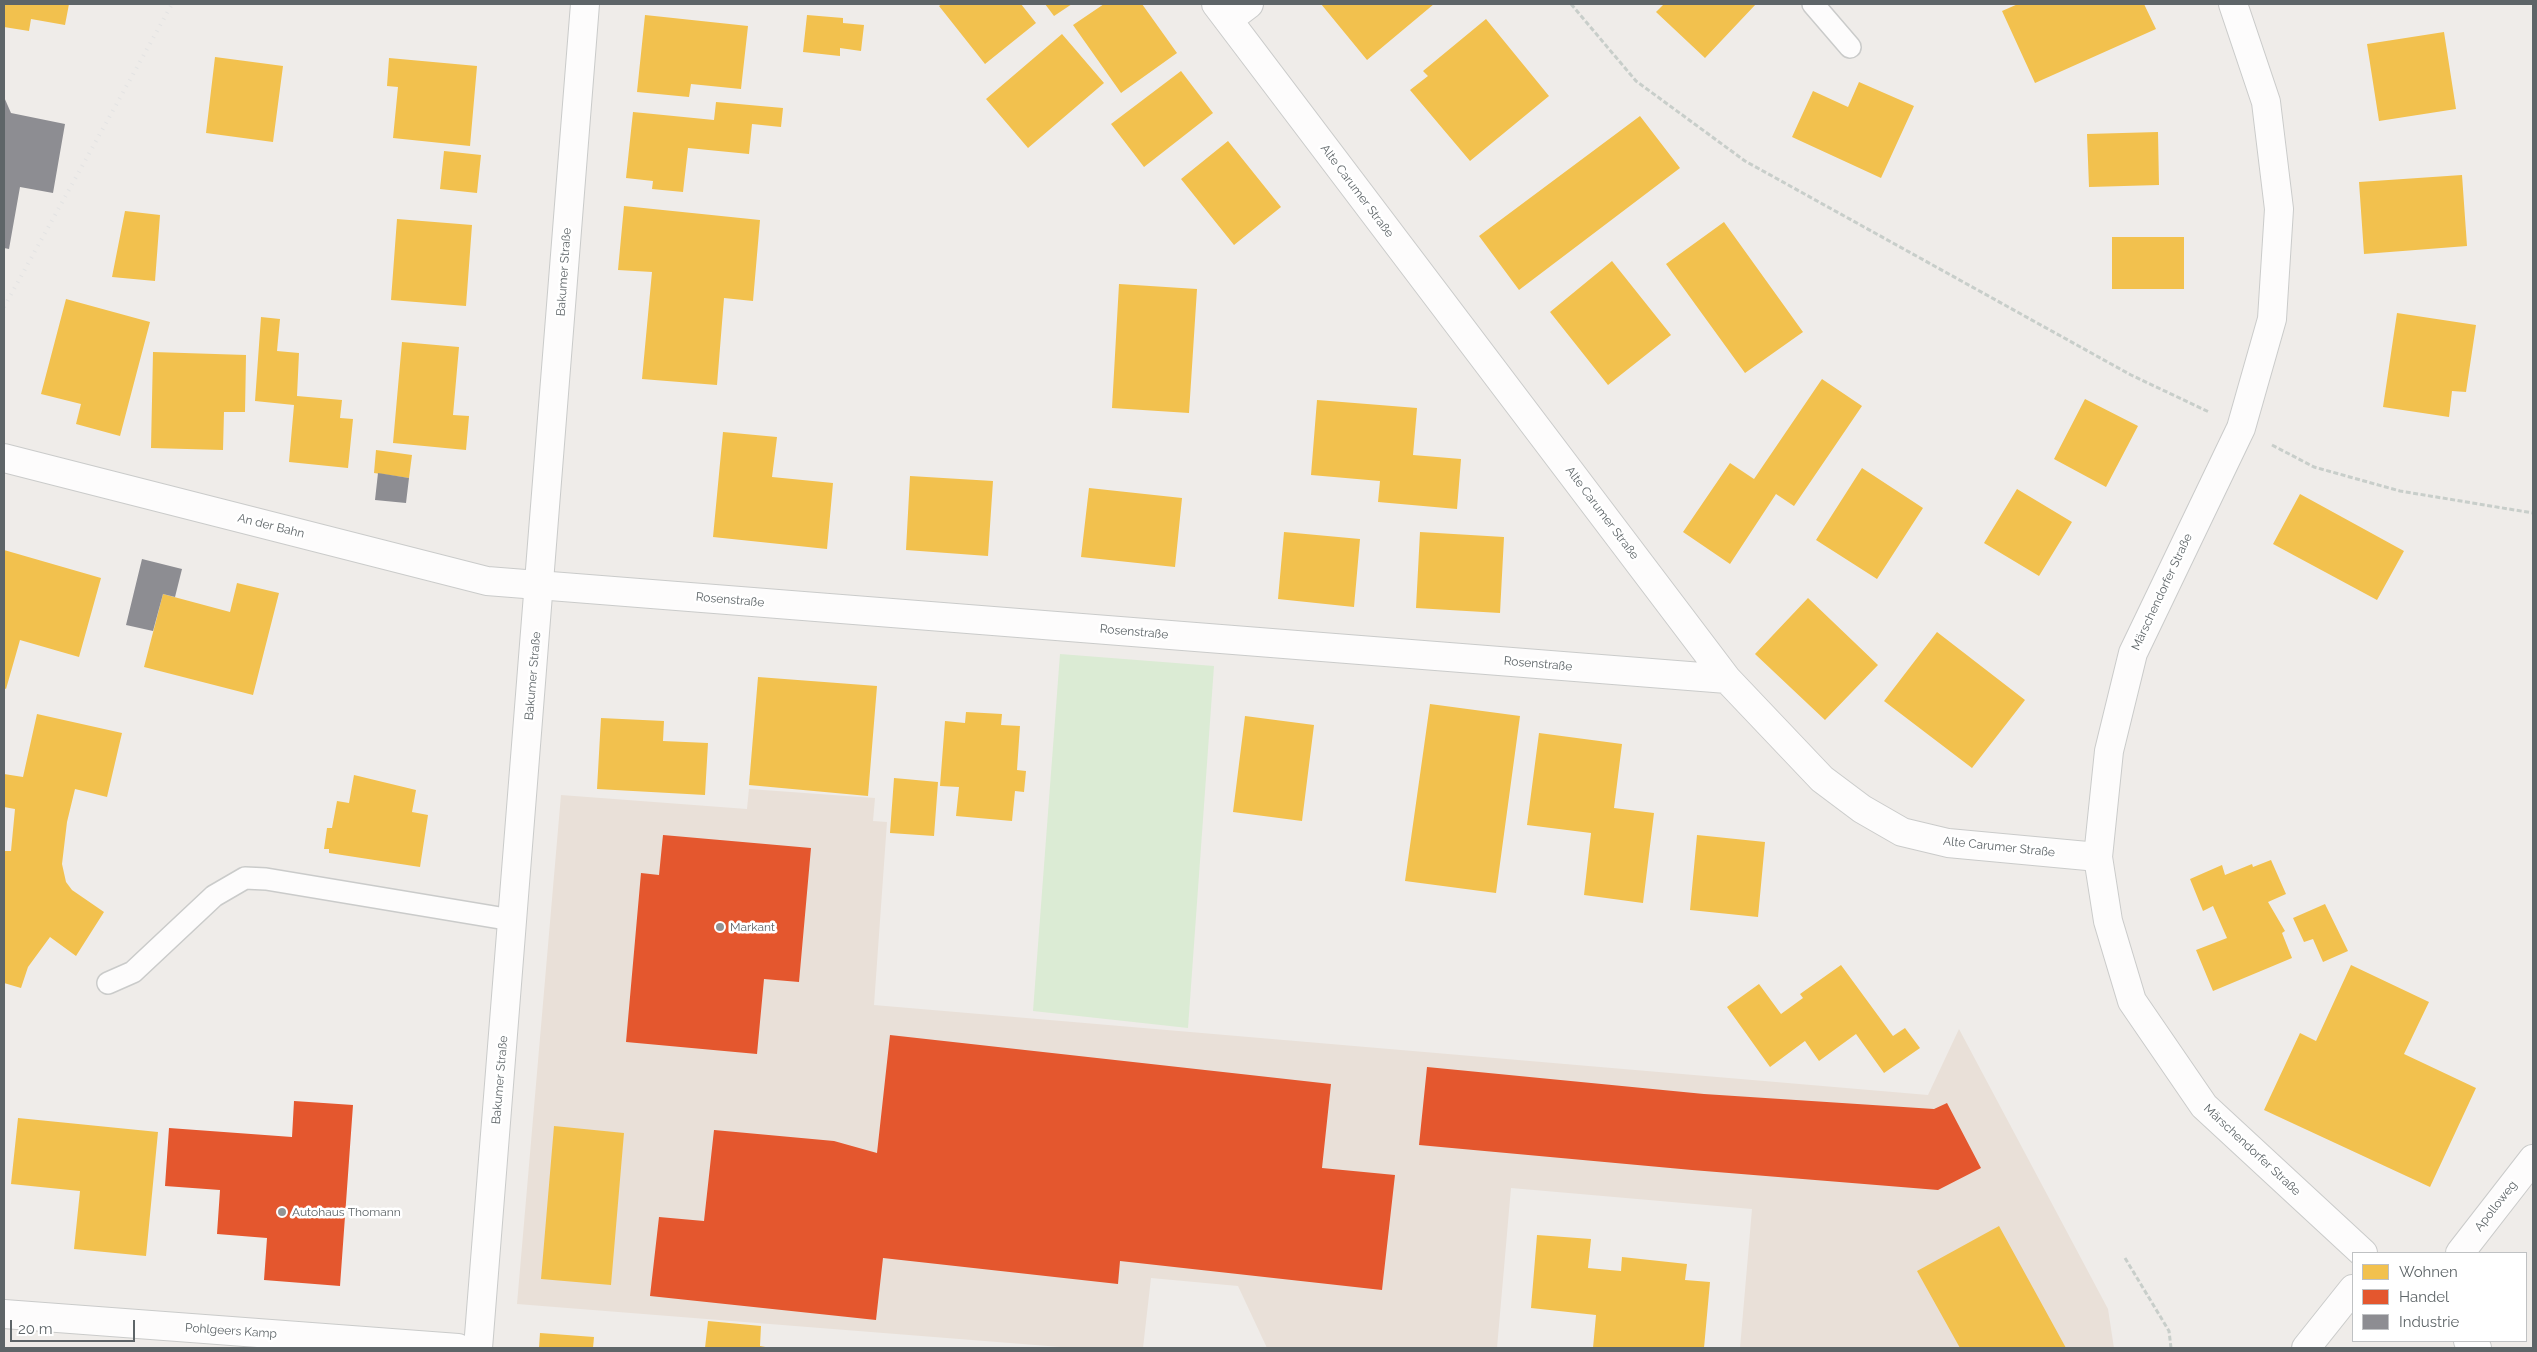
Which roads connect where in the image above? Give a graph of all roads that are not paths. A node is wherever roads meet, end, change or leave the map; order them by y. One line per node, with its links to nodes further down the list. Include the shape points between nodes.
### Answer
1 (585, 4): 7 (street, Bakumer Straße)
2 (1813, 4): 5 (lane)
3 (2233, 4): 9 (street, Märschendorfer Straße, via 2266,102 2279,209 2272,319 2241,428 2133,653 2109,751)
4 (1231, 9): 8 (street, Alte Carumer Straße)
5 (1850, 47)
6 (4, 458): 7 (street, An der Bahn, via 487,581)
7 (540, 585): 8 (street, Rosenstraße); 10 (street, Bakumer Straße)
8 (1727, 679): 9 (street, Alte Carumer Straße, via 1822,779 1862,809 1902,832 1948,843)
9 (2098, 857): 13 (street, Märschendorfer Straße, via 2108,921 2132,1001 2204,1106)
10 (512, 920): 11 (lane, via 245,878 214,896 132,972); 18 (street, Bakumer Straße)
11 (108, 983)
12 (2533, 1159): 14 (street, Apolloweg)
13 (2362, 1252)
14 (2461, 1252)
15 (2352, 1290): 19 (street)
16 (4, 1314): 17 (street, Pohlgeers Kamp)
17 (458, 1348)
18 (478, 1348)
19 (2306, 1348)

